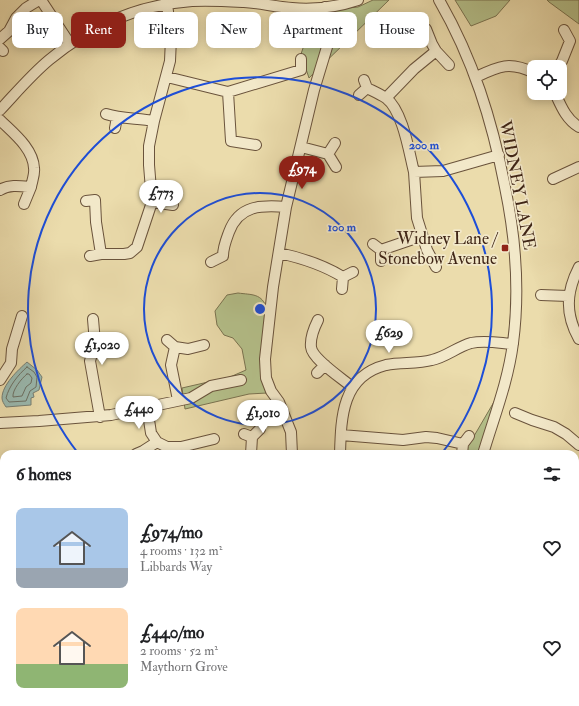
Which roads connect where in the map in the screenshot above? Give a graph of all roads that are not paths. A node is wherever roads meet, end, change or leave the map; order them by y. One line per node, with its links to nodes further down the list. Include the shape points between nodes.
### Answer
1 (40, 0): 9 (street, via 26,8); 11 (street)
2 (358, 0): 6 (street)
3 (439, 0): 18 (street, WIDNEY LANE, via 457,32)
4 (248, 1): 5 (street, via 193,0); 6 (street, via 293,8)
5 (167, 4): 11 (street, via 112,20 83,34); 17 (street, via 171,38)
6 (325, 7): 30 (street, via 327,47)
7 (564, 30): 10 (street)
8 (429, 36): 12 (street)
9 (0, 39)
10 (575, 41): 13 (street)
11 (70, 44): 23 (street, via 48,60)
12 (436, 51): 14 (street); 21 (street)
13 (563, 60)
14 (449, 65)
15 (303, 69): 20 (street)
16 (527, 69): 18 (street, via 507,65)
17 (167, 77): 20 (street); 26 (street)
18 (476, 77): 32 (street, WIDNEY LANE)
19 (363, 88): 21 (street)
20 (228, 92): 29 (street, via 230,145)
21 (386, 98): 35 (street, via 399,119)
22 (558, 100): 27 (street, via 565,114)
23 (0, 110)
24 (106, 114): 26 (street, via 116,123 133,117)
25 (0, 120): 37 (street, via 31,155 34,170)
26 (154, 121): 40 (street, via 149,146)
27 (579, 127)
28 (335, 143): 31 (street)
29 (256, 146)
30 (301, 147): 31 (street); 43 (street)
31 (328, 154): 33 (street)
32 (499, 155): 35 (street, via 443,171); 64 (street, WIDNEY LANE, via 516,249 517,308)
33 (336, 167)
34 (579, 167): 36 (street, via 568,178)
35 (414, 172): 44 (street, via 417,218)
36 (553, 179)
37 (31, 187): 38 (street, via 18,185); 41 (street)
38 (0, 190)
39 (95, 200): 48 (street)
40 (152, 202): 42 (street); 48 (street, via 137,247 130,253)
41 (24, 204)
42 (172, 205)
43 (286, 207): 47 (street); 51 (street, via 266,206 241,214 234,221 225,242 226,257)
44 (422, 236): 46 (street); 52 (street)
45 (373, 244): 46 (street)
46 (381, 250): 50 (street)
47 (279, 253): 55 (street, via 318,263); 86 (street, via 264,370 291,432)
48 (101, 254): 49 (street)
49 (90, 256)
50 (381, 261)
51 (211, 262)
52 (436, 267)
53 (579, 267): 58 (street)
54 (353, 272): 55 (street)
55 (343, 277): 56 (street)
56 (342, 289)
57 (541, 295): 58 (street)
58 (568, 296): 62 (street, via 572,327)
59 (22, 316): 69 (street, via 12,349 11,363)
60 (93, 319): 75 (street, via 99,337 90,361)
61 (318, 320): 67 (street, via 312,331 311,347 316,357)
62 (579, 339)
63 (166, 340): 66 (street)
64 (513, 344): 71 (street, via 485,341 470,343 430,361 387,365 364,376); 88 (street, WIDNEY LANE, via 506,383)
65 (204, 345): 66 (street, via 188,349)
66 (175, 347): 72 (street, via 171,365)
67 (325, 364): 68 (street); 71 (street)
68 (317, 373)
69 (0, 380)
70 (241, 380): 72 (street, via 211,386 191,398)
71 (352, 387): 78 (street, via 342,416)
72 (178, 400): 73 (street)
73 (147, 407): 75 (street); 80 (street, via 151,433)
74 (515, 413): 82 (street, via 554,427)
75 (100, 417): 76 (street)
76 (0, 423)
77 (260, 429): 85 (street, via 248,435)
78 (341, 435): 81 (street, via 403,440 426,437); 87 (street)
79 (214, 439): 84 (street)
80 (157, 442): 83 (street); 84 (street, via 167,447)
81 (465, 445)
82 (579, 445)
83 (145, 450)
84 (193, 450)
85 (250, 450)
86 (292, 450)
87 (340, 450)
88 (484, 450)

